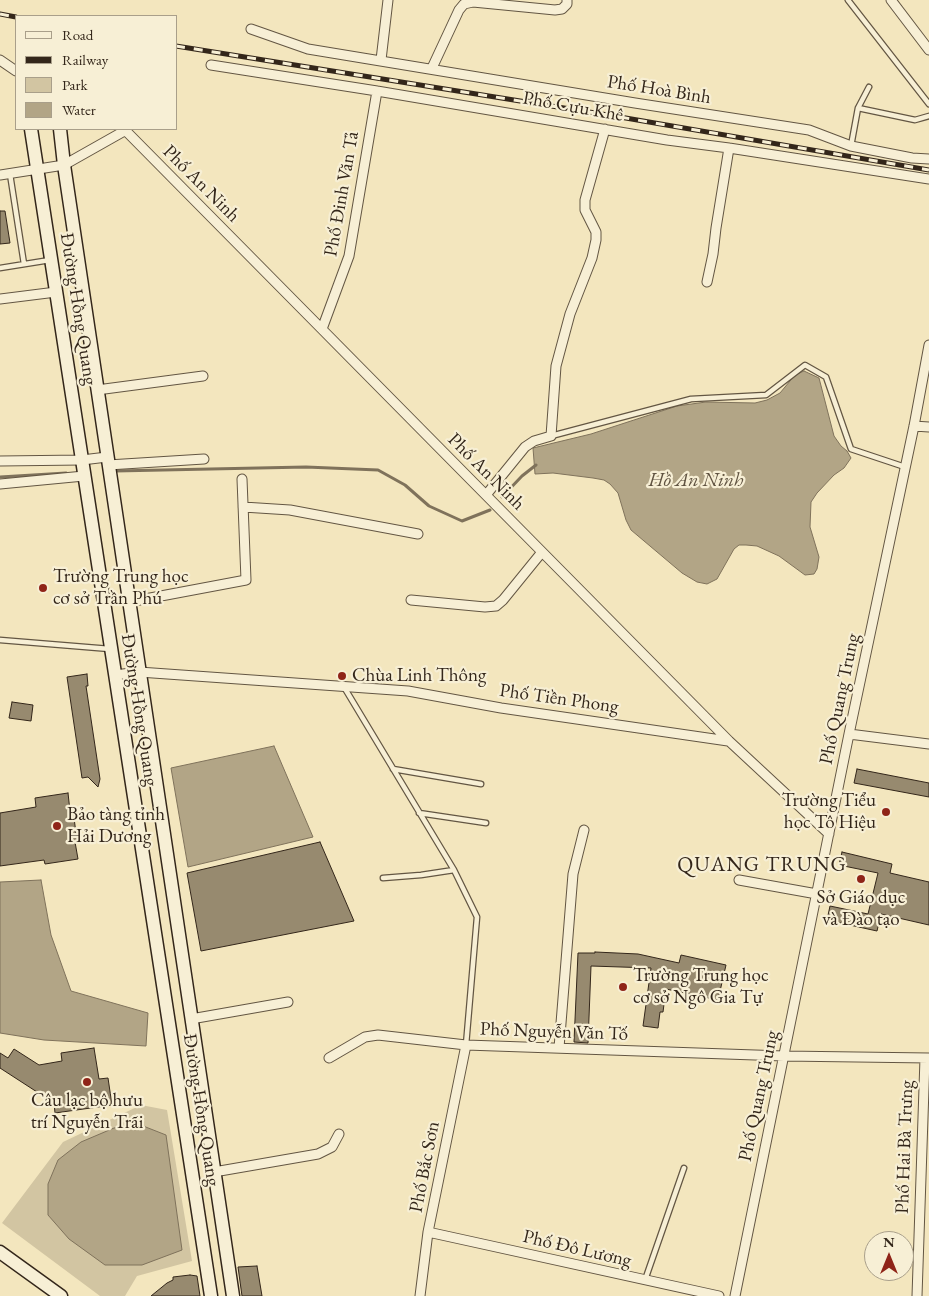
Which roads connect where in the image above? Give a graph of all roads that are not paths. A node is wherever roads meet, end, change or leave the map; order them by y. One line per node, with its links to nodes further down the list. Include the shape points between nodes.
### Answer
1 (388, 0): 8 (street)
2 (567, 0): 10 (street, via 562,9 555,10 473,2 464,4 458,10)
3 (848, 0): 14 (lane)
4 (891, 0): 6 (street)
5 (251, 29): 8 (street, Phố Hoà Bình, via 308,49)
6 (929, 50)
7 (0, 60): 11 (street)
8 (381, 60): 10 (street, Phố Hoà Bình)
9 (211, 65): 13 (street, Phố Cựu Khê)
10 (432, 68): 21 (street, Phố Hoà Bình, via 809,130)
11 (15, 70)
12 (870, 87): 15 (lane)
13 (377, 91): 17 (street, Phố Cựu Khê); 35 (street, Phố Đinh Văn Tả, via 349,256)
14 (929, 104)
15 (858, 108): 16 (lane, via 916,120); 21 (lane)
16 (929, 116)
17 (604, 129): 22 (street, Phố Cựu Khê); 41 (street, via 584,200 596,240 556,366)
18 (31, 130): 25 (street, Đường Hồng Quang)
19 (60, 130): 24 (street, Đường Hồng Quang)
20 (125, 130): 24 (street); 35 (street, Phố An Ninh)
21 (851, 146): 23 (street, Phố Hoà Bình)
22 (729, 148): 28 (street, Phố Cựu Khê); 32 (street)
23 (929, 159)
24 (64, 165): 25 (street); 38 (street, Đường Hồng Quang)
25 (37, 169): 26 (street); 29 (street, Đường Hồng Quang)
26 (10, 174): 27 (street); 30 (lane)
27 (0, 176)
28 (929, 179)
29 (51, 260): 30 (lane); 33 (street, Đường Hồng Quang)
30 (24, 264): 31 (lane)
31 (0, 268)
32 (707, 282)
33 (56, 292): 34 (street); 43 (street, Đường Hồng Quang)
34 (0, 299)
35 (322, 329): 50 (street, Phố An Ninh)
36 (929, 345): 39 (street, Phố Quang Trung)
37 (203, 376): 38 (street)
38 (97, 390): 45 (street, Đường Hồng Quang)
39 (914, 426): 40 (street); 46 (street, Phố Quang Trung)
40 (929, 427)
41 (551, 436): 46 (lane, via 691,399 766,396 806,365 826,377 851,449); 50 (street, via 525,447)
42 (204, 459): 45 (street)
43 (82, 460): 44 (street); 45 (street); 47 (street, Đường Hồng Quang)
44 (0, 461)
45 (108, 461): 55 (street, Đường Hồng Quang)
46 (905, 467): 61 (street, Phố Quang Trung)
47 (84, 476): 49 (street); 57 (street, Đường Hồng Quang)
48 (242, 479): 51 (street)
49 (0, 484)
50 (486, 495): 53 (street, Phố An Ninh)
51 (243, 507): 52 (street, via 290,510); 55 (street, via 246,580)
52 (418, 534)
53 (542, 552): 54 (street, via 496,606); 62 (street, Phố An Ninh)
54 (411, 600)
55 (129, 602): 58 (street, Đường Hồng Quang)
56 (0, 640): 57 (lane)
57 (111, 649): 59 (street, Đường Hồng Quang)
58 (139, 672): 59 (street, Phố Tiền Phong); 60 (street, Phố Tiền Phong); 67 (street, Đường Hồng Quang)
59 (115, 674): 68 (street, Đường Hồng Quang)
60 (344, 688): 62 (street, Phố Tiền Phong, via 408,691); 64 (lane)
61 (849, 734): 63 (street); 71 (street, Phố Quang Trung)
62 (728, 741): 71 (street, Phố An Ninh)
63 (929, 744)
64 (393, 769): 65 (lane); 66 (lane)
65 (480, 784)
66 (419, 813): 69 (lane); 72 (lane)
67 (161, 817): 68 (street); 77 (street, Đường Hồng Quang)
68 (138, 820): 84 (street, Đường Hồng Quang)
69 (486, 823)
70 (584, 830): 79 (street, via 573,874)
71 (829, 834): 75 (street, Phố Quang Trung)
72 (454, 870): 73 (lane); 78 (lane, via 477,917)
73 (383, 878)
74 (739, 880): 75 (street)
75 (818, 894): 80 (street, Phố Quang Trung)
76 (288, 1002): 77 (street)
77 (191, 1019): 83 (street, Đường Hồng Quang)
78 (466, 1045): 79 (street, Phố Nguyễn Văn Tố); 81 (street, Phố Nguyễn Văn Tố, via 371,1036); 89 (street, Phố Bắc Sơn)
79 (559, 1048): 80 (street, Phố Nguyễn Văn Tố)
80 (784, 1056): 82 (street, Phố Nguyễn Văn Tố); 99 (street, Phố Quang Trung)
81 (329, 1058)
82 (927, 1058): 85 (street, Phố Hai Bà Trưng)
83 (200, 1078): 84 (street); 88 (street, Đường Hồng Quang)
84 (177, 1080): 95 (street, Đường Hồng Quang)
85 (926, 1124): 90 (street, Phố Hai Bà Trưng)
86 (339, 1134): 88 (street, via 332,1147 318,1154)
87 (684, 1168): 93 (lane)
88 (214, 1172): 96 (street, Đường Hồng Quang)
89 (428, 1232): 93 (street, Phố Đô Lương); 97 (street, Phố Bắc Sơn)
90 (918, 1245): 91 (street); 100 (street, Phố Hai Bà Trưng)
91 (929, 1245)
92 (0, 1252): 94 (street)
93 (645, 1281): 98 (street, Phố Đô Lương)
94 (61, 1296)
95 (211, 1296)
96 (233, 1296)
97 (420, 1296)
98 (719, 1296)
99 (735, 1296)
100 (917, 1296)

